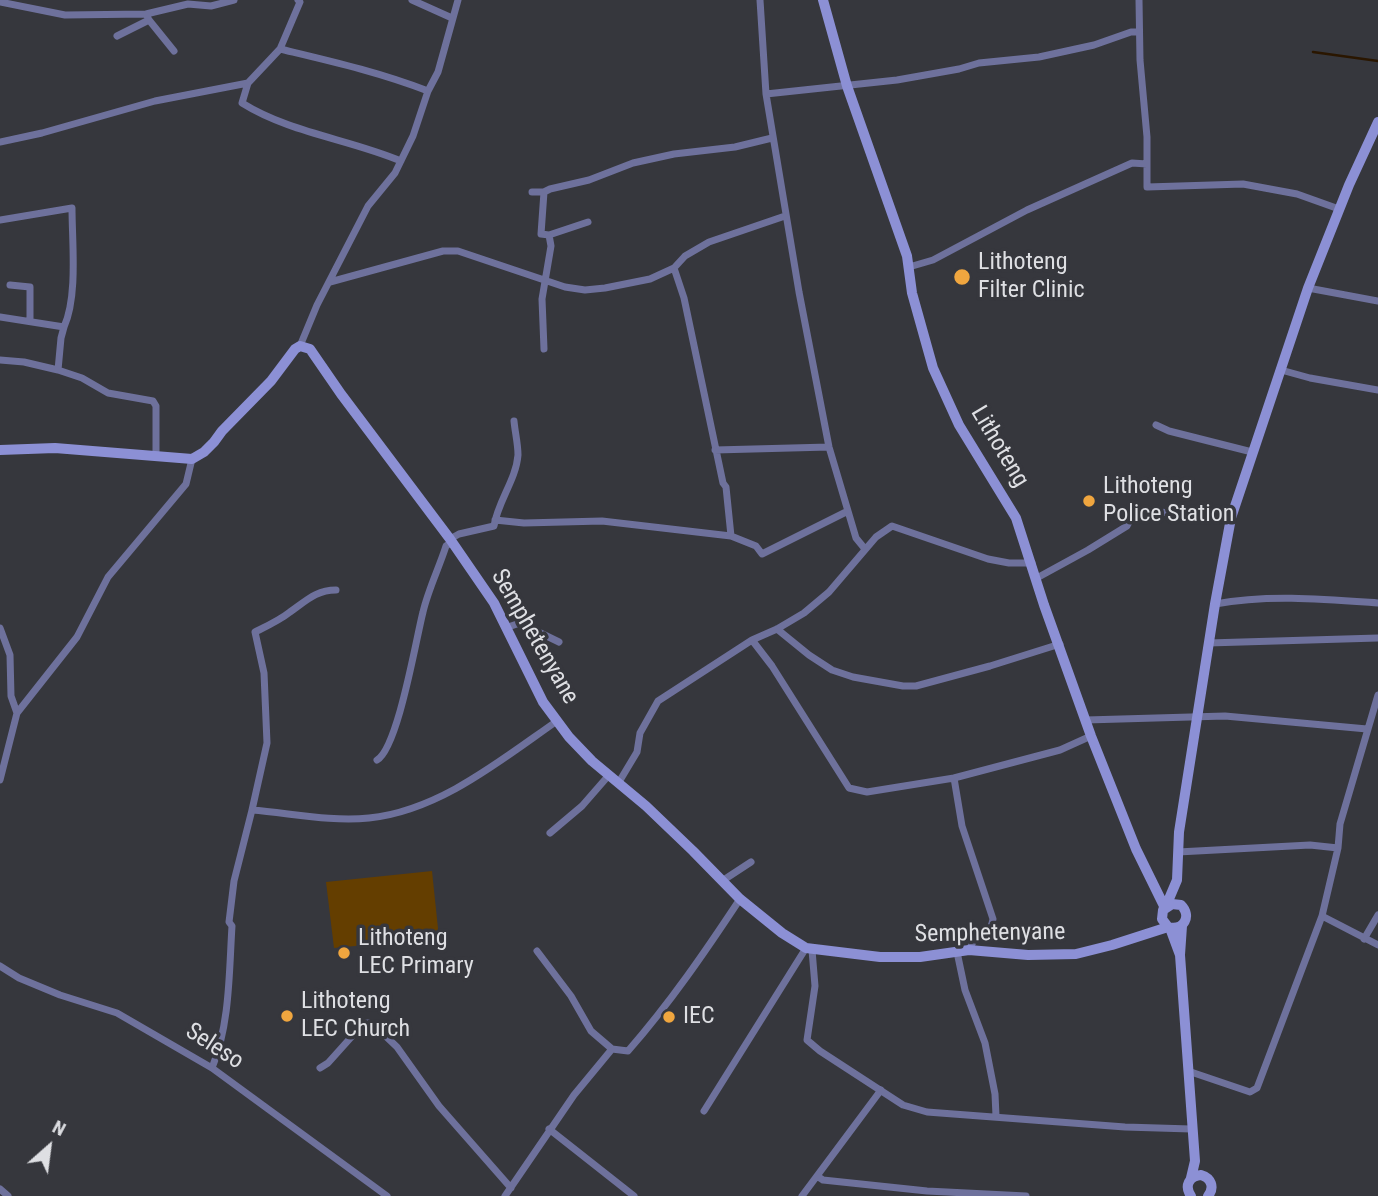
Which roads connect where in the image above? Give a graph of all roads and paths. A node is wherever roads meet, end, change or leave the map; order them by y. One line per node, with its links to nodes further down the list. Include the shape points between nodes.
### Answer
1 (234, 0): 9 (street, via 211,6)
2 (298, 0): 14 (street)
3 (412, 0): 11 (street)
4 (458, 0): 11 (street)
5 (760, 0): 19 (street)
6 (823, 0): 17 (main road, Lithoteng)
7 (1139, 0): 12 (street)
8 (0, 2): 10 (street, via 65,15)
9 (194, 2): 10 (street)
10 (147, 17): 13 (street); 15 (street)
11 (452, 18): 18 (street, via 438,72)
12 (1139, 32): 17 (street, via 1039,57); 24 (street)
13 (117, 36)
14 (280, 49): 16 (street); 18 (street)
15 (174, 51)
16 (248, 83): 22 (street, via 155,101); 23 (street, via 242,103 254,110)
17 (847, 86): 19 (street); 32 (main road, Lithoteng)
18 (428, 91): 23 (street)
19 (766, 94): 21 (street)
20 (1378, 122): 27 (main road)
21 (772, 138): 26 (street, via 633,163); 28 (street)
22 (0, 142)
23 (401, 162): 34 (street, via 368,206)
24 (1147, 164): 27 (street, via 1147,187 1243,184 1297,194); 32 (street, via 1132,163 1027,210 933,260)
25 (532, 192): 26 (street)
26 (544, 192): 31 (street, via 541,234)
27 (1339, 209): 37 (main road)
28 (785, 216): 33 (street, via 709,242); 50 (street)
29 (0, 220): 41 (street, via 72,208 72,280)
30 (588, 222): 31 (street)
31 (549, 234): 35 (street)
32 (909, 267): 62 (main road, Lithoteng, via 933,368 959,425 1016,517)
33 (674, 268): 35 (street, via 650,279 605,288 585,290); 52 (street)
34 (330, 282): 35 (street, via 443,251 466,254); 42 (street)
35 (546, 282): 43 (street)
36 (10, 285): 40 (street, via 30,287)
37 (1308, 288): 38 (street); 46 (main road)
38 (1378, 301)
39 (0, 317): 40 (street)
40 (30, 321): 41 (street)
41 (64, 327): 45 (street)
42 (300, 346): 55 (main road, via 209,447); 60 (main road, Semphetenyane, via 316,355)
43 (544, 349)
44 (0, 360): 45 (street)
45 (58, 370): 54 (street, via 108,393 153,401)
46 (1281, 370): 47 (street); 53 (main road)
47 (1378, 390)
48 (514, 421): 58 (street, via 518,454)
49 (1156, 425): 53 (street)
50 (829, 447): 52 (street); 56 (street)
51 (0, 450): 54 (main road, via 55,448)
52 (715, 450): 59 (street, via 726,487)
53 (1252, 452): 57 (main road)
54 (156, 457): 55 (main road)
55 (192, 459): 76 (street, via 186,484 108,577 77,637)
56 (848, 511): 59 (street, via 762,554 756,546); 61 (street, via 856,538)
57 (1231, 518): 63 (street, via 1135,510 1127,526); 66 (main road)
58 (495, 520): 59 (street, via 602,521); 60 (street, via 494,526)
59 (731, 536)
60 (451, 540): 67 (main road, Semphetenyane); 82 (street, via 423,610 389,741)
61 (865, 549): 62 (street, via 898,526 988,559); 69 (street, via 829,592)
62 (1032, 563): 63 (main road, Lithoteng)
63 (1035, 579): 74 (main road, Lithoteng)
64 (336, 590): 87 (street, via 314,594 256,632 264,673 267,743)
65 (1378, 603): 66 (street, via 1290,599)
66 (1215, 604): 73 (main road)
67 (508, 627): 72 (street, via 520,623); 79 (main road, Semphetenyane, via 543,702)
68 (0, 628): 76 (street, via 10,655 11,696)
69 (777, 629): 71 (street); 74 (street, via 832,670 916,686)
70 (1378, 638): 73 (street)
71 (752, 640): 84 (street, via 849,788 867,792); 86 (street, via 658,701)
72 (559, 642)
73 (1208, 643): 77 (main road)
74 (1060, 644): 78 (main road, Lithoteng)
75 (1378, 697): 80 (street)
76 (17, 713): 85 (street)
77 (1198, 718): 78 (street); 80 (street, via 1225,716); 90 (main road)
78 (1086, 720): 81 (main road, Lithoteng)
79 (557, 721): 83 (main road, Semphetenyane); 87 (street, via 469,781 424,804 368,819)
80 (1367, 729): 89 (street, via 1340,824)
81 (1091, 736): 84 (street, via 1060,750); 96 (main road, Lithoteng)
82 (377, 760)
83 (609, 775): 86 (main road, Semphetenyane); 88 (street)
84 (954, 778): 105 (street, via 962,825 993,919 991,928 974,940)
85 (0, 780)
86 (619, 782): 93 (main road, Semphetenyane)
87 (252, 810): 111 (street, via 234,881 225,1021)
88 (550, 833)
89 (1338, 848): 90 (street, via 1310,845); 98 (street)
90 (1178, 852): 92 (main road)
91 (751, 862): 93 (street)
92 (1177, 880): 95 (main road); 96 (main road)
93 (722, 881): 94 (main road, Semphetenyane)
94 (740, 899): 104 (main road, Semphetenyane); 110 (street, via 635,1044 628,1051)
95 (1182, 906): 96 (main road, via 1176,903); 99 (main road, via 1187,917)
96 (1164, 909): 100 (main road, via 1164,924); 101 (main road)
97 (1378, 915): 102 (street)
98 (1322, 916): 102 (street); 113 (street, via 1257,1088 1250,1091)
99 (1182, 926): 100 (main road); 108 (main road)
100 (1169, 927): 101 (main road); 108 (main road)
101 (1144, 933): 105 (main road, Semphetenyane, via 1076,954)
102 (1364, 939): 103 (street)
103 (1378, 945)
104 (809, 949): 107 (main road, Semphetenyane, via 880,957); 114 (street, via 815,986 807,1040); 115 (street)
105 (969, 950): 107 (main road, Semphetenyane)
106 (537, 951): 110 (street, via 591,1031)
107 (957, 952): 116 (street, via 965,990 985,1043)
108 (1180, 955): 113 (main road)
109 (0, 966): 111 (street, Seleso, via 60,995 117,1013)
110 (612, 1049): 117 (street)
111 (212, 1068): 128 (street, Seleso)
112 (320, 1068): 123 (street, via 363,1024 376,1027)
113 (1188, 1071): 118 (main road)
114 (881, 1090): 116 (street, via 915,1110); 120 (street)
115 (704, 1111)
116 (996, 1116): 118 (street)
117 (549, 1129): 123 (street); 130 (street)
118 (1191, 1129): 119 (main road)
119 (1195, 1161): 121 (main road); 122 (main road)
120 (817, 1176): 131 (street); 132 (street, via 927,1191)
121 (1204, 1176): 122 (main road); 125 (main road, via 1210,1180)
122 (1191, 1178): 126 (main road)
123 (511, 1188): 129 (street)
124 (0, 1189): 127 (street)
125 (1210, 1192): 133 (main road)
126 (1188, 1194)
127 (8, 1196)
128 (387, 1196)
129 (505, 1196)
130 (634, 1196)
131 (802, 1196)
132 (1026, 1196)
133 (1219, 1196)

